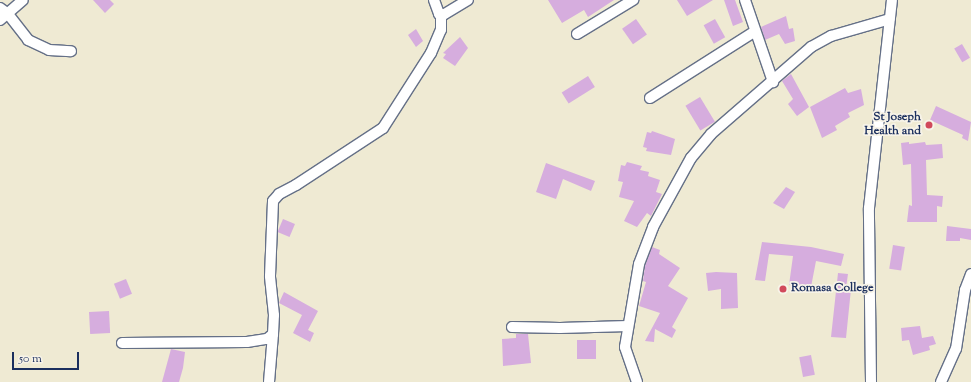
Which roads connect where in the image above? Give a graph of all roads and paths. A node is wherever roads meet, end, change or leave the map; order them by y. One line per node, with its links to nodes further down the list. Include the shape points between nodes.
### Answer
1 (23, 0): 7 (street)
2 (434, 0): 8 (street)
3 (468, 0): 8 (street)
4 (633, 0): 11 (street)
5 (745, 0): 10 (street)
6 (892, 0): 9 (street)
7 (3, 14): 12 (street, via 28,40 49,50)
8 (441, 14): 18 (street, via 441,30 431,53 383,128 279,194 273,201 270,276)
9 (890, 19): 13 (street, via 831,36 811,47); 22 (street, via 869,208)
10 (754, 32): 13 (street); 14 (street)
11 (577, 34)
12 (71, 51)
13 (773, 82): 16 (street, via 711,134 692,158 653,227 644,249 634,286)
14 (650, 98)
15 (971, 274): 23 (street, via 965,290 956,349)
16 (628, 326): 17 (street); 21 (street, via 626,347)
17 (512, 327)
18 (273, 334): 19 (street, via 267,339 247,342); 20 (street)
19 (122, 343)
20 (270, 382)
21 (637, 382)
22 (871, 382)
23 (941, 382)

